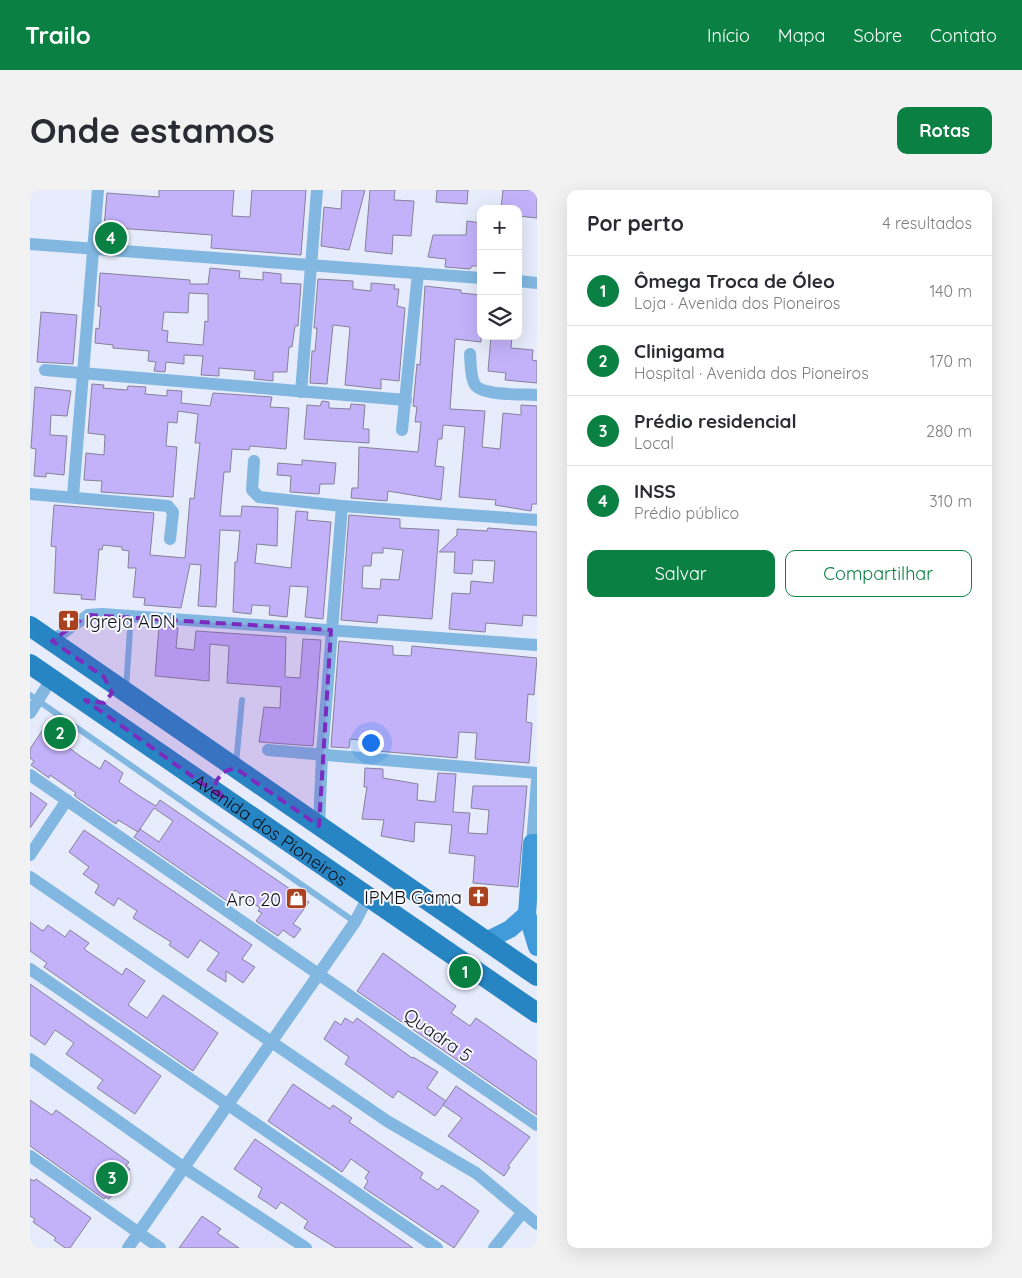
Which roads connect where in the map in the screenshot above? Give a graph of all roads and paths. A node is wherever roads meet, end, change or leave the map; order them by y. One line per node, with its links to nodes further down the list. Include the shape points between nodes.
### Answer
1 (98, 190): 4 (street)
2 (317, 190): 5 (street)
3 (30, 244): 4 (street)
4 (94, 249): 5 (street); 12 (street)
5 (311, 266): 6 (street); 13 (street)
6 (418, 273): 7 (street); 15 (street)
7 (477, 278)
8 (522, 281): 9 (street)
9 (537, 283)
10 (470, 354): 14 (street, via 472,378 476,387 484,392)
11 (45, 370): 12 (street)
12 (82, 374): 13 (street); 19 (street)
13 (301, 392): 15 (street)
14 (537, 395)
15 (406, 400): 16 (street)
16 (402, 430)
17 (254, 461): 20 (street, via 252,490 259,497)
18 (30, 494): 19 (street)
19 (73, 496): 22 (street, via 168,506 172,512)
20 (342, 506): 21 (street); 25 (street)
21 (537, 520)
22 (170, 539)
23 (131, 615): 25 (street); 26 (street, via 88,615); 31 (lane)
24 (30, 626): 26 (main road, Avenida dos Pioneiros)
25 (331, 630): 27 (street); 37 (street)
26 (52, 641): 29 (main road, Avenida dos Pioneiros)
27 (537, 645)
28 (30, 664): 30 (main road, Avenida dos Pioneiros)
29 (104, 677): 31 (main road, Avenida dos Pioneiros); 33 (main road, via 111,692 109,697 103,702)
30 (52, 678): 32 (street); 33 (main road, Avenida dos Pioneiros)
31 (126, 692): 38 (main road, Avenida dos Pioneiros)
32 (34, 697): 35 (street); 50 (lane)
33 (85, 700): 42 (main road, Avenida dos Pioneiros)
34 (242, 700): 38 (lane)
35 (30, 713)
36 (268, 750): 37 (street)
37 (322, 754): 39 (street); 44 (street)
38 (235, 768): 42 (main road, via 223,772 217,780 216,788); 44 (main road, Avenida dos Pioneiros)
39 (537, 773)
40 (30, 775): 43 (street, Quadra 5)
41 (537, 782): 45 (street)
42 (224, 799): 48 (main road, Avenida dos Pioneiros)
43 (67, 800): 46 (street); 54 (street, Quadra 5)
44 (319, 826): 51 (main road, Avenida dos Pioneiros)
45 (535, 843): 49 (street)
46 (30, 855)
47 (30, 876): 57 (street)
48 (368, 897): 50 (street); 56 (main road, Avenida dos Pioneiros)
49 (527, 914): 51 (street, via 510,929); 52 (street)
50 (355, 922): 54 (street)
51 (488, 940): 55 (main road, Avenida dos Pioneiros)
52 (537, 947)
53 (30, 969): 59 (street)
54 (320, 973): 57 (street); 60 (street, Quadra 5)
55 (537, 976)
56 (537, 1013)
57 (271, 1041): 59 (street); 63 (street, via 387,1121 476,1173)
58 (30, 1059): 62 (street)
59 (228, 1103): 62 (street); 69 (street)
60 (537, 1125)
61 (30, 1156): 65 (street)
62 (183, 1167): 65 (street); 68 (street)
63 (523, 1212): 64 (street); 70 (street)
64 (537, 1224)
65 (138, 1233): 66 (street); 67 (street)
66 (128, 1248)
67 (160, 1248)
68 (306, 1248)
69 (437, 1248)
70 (494, 1248)

